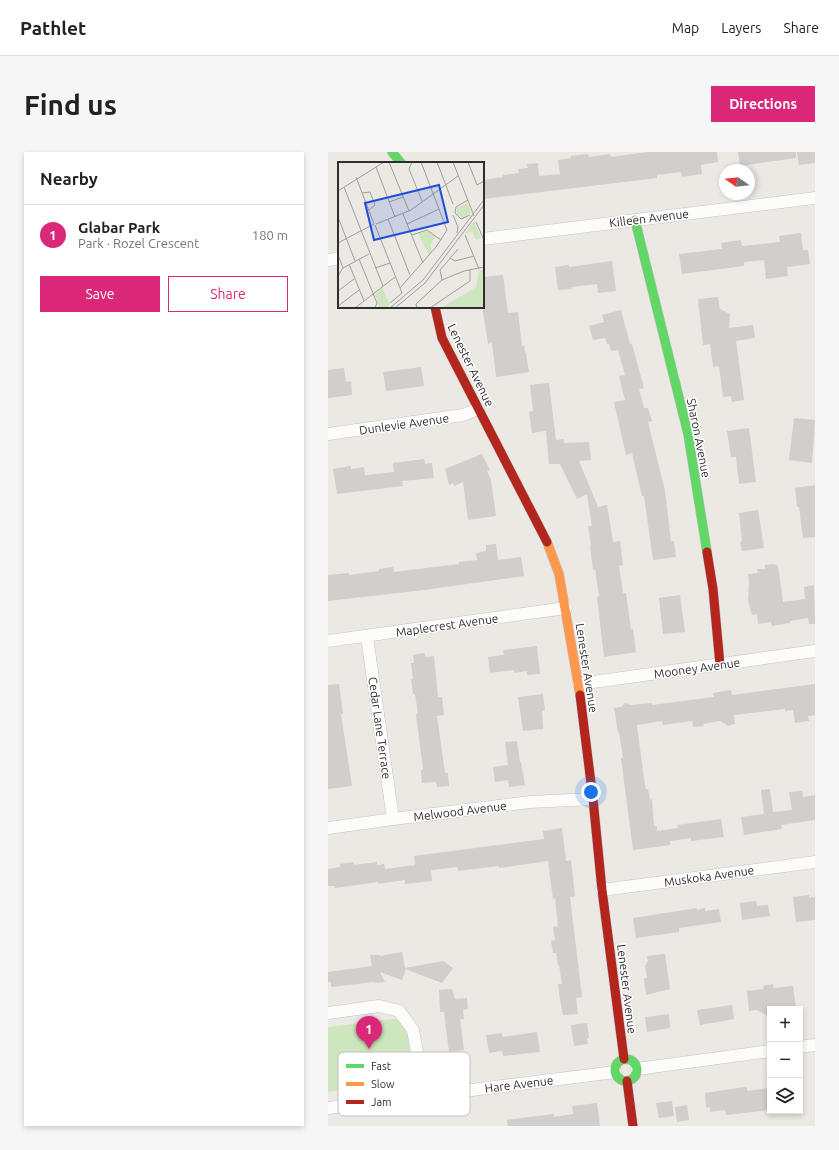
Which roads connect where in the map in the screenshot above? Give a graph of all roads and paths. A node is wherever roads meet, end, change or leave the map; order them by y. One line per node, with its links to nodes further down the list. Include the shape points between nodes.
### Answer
1 (392, 152): 2 (street)
2 (400, 162)
3 (815, 198): 4 (street, Killeen Avenue)
4 (635, 220): 5 (street, Killeen Avenue); 15 (street, Sharon Avenue, via 688,434 713,589)
5 (484, 239)
6 (338, 258): 7 (street)
7 (328, 260)
8 (434, 308): 9 (street, Lenester Avenue, via 442,338)
9 (478, 409): 10 (street, Dunlevie Avenue, via 463,416); 11 (street, Lenester Avenue, via 544,535 559,574)
10 (328, 434)
11 (566, 608): 12 (street, Maplecrest Avenue); 16 (street, Lenester Avenue)
12 (367, 636): 13 (street, Maplecrest Avenue); 18 (street, Cedar Lane Terrace)
13 (328, 641)
14 (815, 651): 15 (street, Mooney Avenue)
15 (720, 664): 16 (street, Mooney Avenue)
16 (579, 684): 17 (street, Lenester Avenue)
17 (593, 799): 18 (street, Melwood Avenue, via 530,802); 21 (street, Lenester Avenue)
18 (393, 819): 19 (street, Melwood Avenue)
19 (328, 828)
20 (815, 862): 21 (street, Muskoka Avenue)
21 (602, 890): 27 (street, Lenester Avenue)
22 (328, 1013): 26 (street, via 379,1006 399,1011 414,1030)
23 (815, 1045): 24 (street)
24 (803, 1047)
25 (767, 1051): 28 (street)
26 (418, 1052)
27 (624, 1059): 28 (street, via 633,1061); 29 (street, via 617,1063)
28 (637, 1069): 30 (street, via 634,1077)
29 (615, 1072): 30 (street, via 617,1077); 31 (street, Hare Avenue)
30 (627, 1081): 34 (street)
31 (470, 1090)
32 (338, 1107): 33 (street, Hare Avenue)
33 (328, 1108)
34 (633, 1126)

